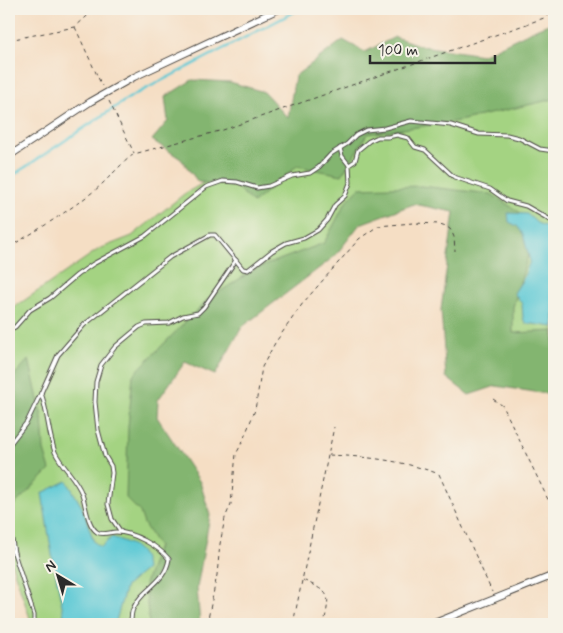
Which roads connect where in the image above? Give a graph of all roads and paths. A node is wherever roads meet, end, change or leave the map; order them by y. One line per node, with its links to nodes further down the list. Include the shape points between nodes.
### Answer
1 (95, 9): 4 (path)
2 (280, 9): 6 (street, via 134,77)
3 (554, 12): 9 (path, via 223,130)
4 (74, 26): 5 (path); 6 (path)
5 (9, 40)
6 (106, 94): 9 (path); 10 (street)
7 (340, 148): 8 (lane, via 366,130 411,121 451,125 479,134 508,135 540,149); 11 (lane); 16 (lane, via 310,173 292,176 269,186 257,188 223,181 206,187 145,236 77,275)
8 (554, 151)
9 (134, 154): 13 (path, via 96,190)
10 (9, 156)
11 (349, 165): 12 (lane, via 355,161 358,150 369,141 397,135 408,138 454,177 490,189 507,202 526,206); 15 (lane, via 350,183 345,196 318,230 272,251 248,270)
12 (554, 222)
13 (9, 247)
14 (455, 251): 32 (path, via 451,230 440,224 378,226 360,238 303,303 275,343 262,367 255,410 236,454 232,504 224,527)
15 (236, 260): 17 (lane, via 215,235 170,257 84,326 58,355); 24 (lane, via 198,312 169,323 139,327 115,347 102,365 96,382 98,430 112,473 108,504 112,519)
16 (9, 330)
17 (41, 393): 20 (lane, via 27,422); 24 (lane, via 55,451 82,494 92,526 100,534)
18 (493, 399): 22 (path, via 503,406)
19 (334, 427): 21 (path)
20 (9, 445)
21 (329, 455): 28 (path); 29 (path, via 376,458 439,474)
22 (554, 512)
23 (9, 532): 26 (lane)
24 (122, 533): 31 (lane, via 163,551 169,559 162,578 139,598 132,610)
25 (9, 549): 26 (lane)
26 (14, 553): 30 (lane)
27 (554, 575): 29 (street)
28 (303, 579): 33 (path); 34 (path, via 325,591 329,599)
29 (496, 599): 35 (street)
30 (34, 624)
31 (131, 624)
32 (207, 624)
33 (293, 624)
34 (324, 624)
35 (432, 624)

